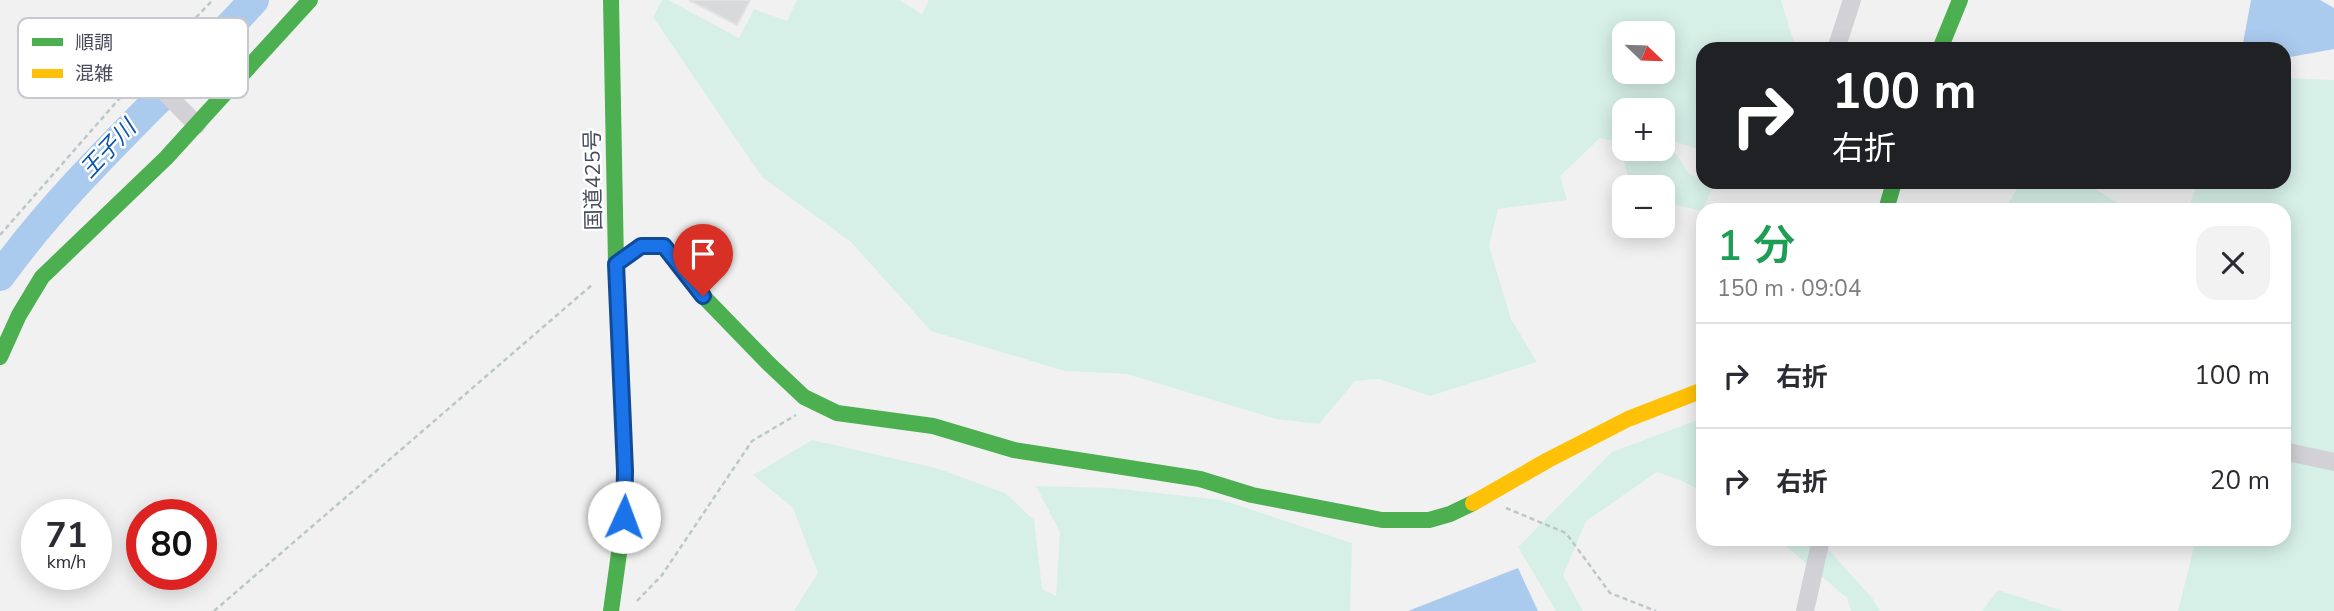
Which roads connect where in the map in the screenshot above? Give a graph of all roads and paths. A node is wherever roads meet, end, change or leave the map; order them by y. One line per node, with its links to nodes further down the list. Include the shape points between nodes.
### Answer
1 (213, 0): 6 (path)
2 (310, 0): 9 (main road)
3 (611, 0): 15 (main road, 国道425号)
4 (1852, 0): 7 (street)
5 (1960, 0): 8 (main road)
6 (195, 18)
7 (1838, 42)
8 (1943, 42)
9 (248, 63)
10 (119, 98): 14 (path)
11 (170, 98): 13 (street)
12 (214, 98): 13 (main road)
13 (192, 120): 16 (main road, via 166,158 42,277)
14 (0, 235)
15 (616, 264): 18 (main road, via 641,246 664,246 703,296 759,354 804,397); 24 (path); 25 (main road, 国道425号, via 625,471 624,517)
16 (0, 357)
17 (1696, 393): 21 (main road, via 1628,419)
18 (817, 402): 21 (main road, via 837,412 933,426 1014,450 1200,480 1382,520 1429,520); 23 (path, via 752,441 662,575)
19 (2291, 453): 20 (street)
20 (2334, 463)
21 (1483, 498): 26 (path, via 1566,533 1610,593)
22 (1819, 546): 27 (street)
23 (636, 602)
24 (214, 611)
25 (611, 611)
26 (1656, 611)
27 (1805, 611)

